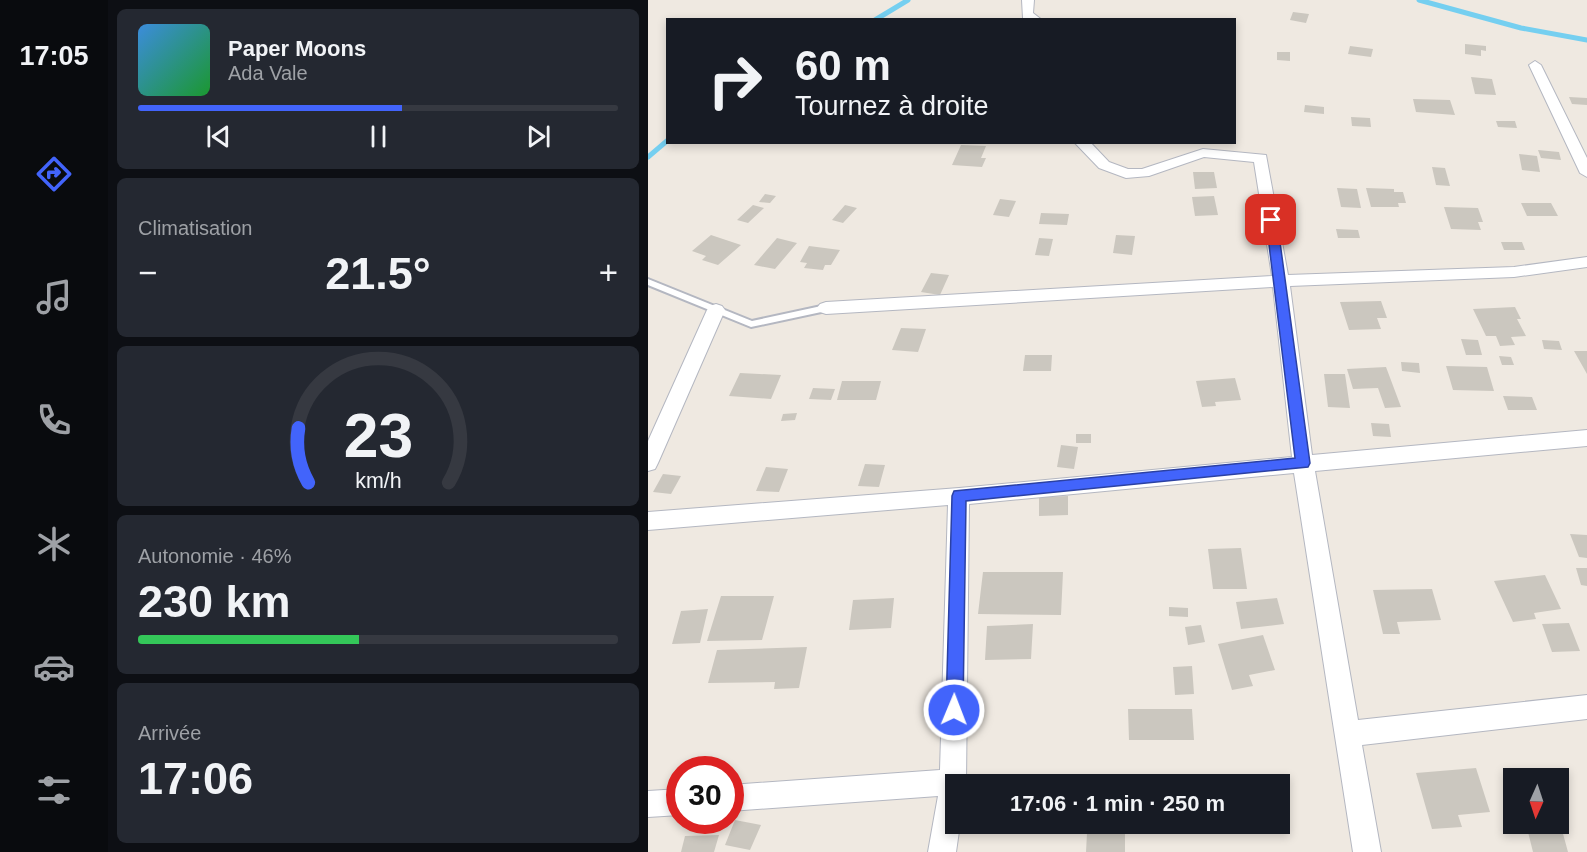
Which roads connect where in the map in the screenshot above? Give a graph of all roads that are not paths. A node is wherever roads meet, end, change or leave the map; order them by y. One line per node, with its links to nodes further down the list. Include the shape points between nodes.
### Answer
1 (1028, 0): 2 (street, via 1027,15)
2 (1032, 18)
3 (1535, 65): 5 (street)
4 (1083, 144): 7 (street, via 1104,165 1126,174 1144,173 1203,153 1261,158)
5 (1587, 173)
6 (1587, 262): 7 (street, via 1514,272)
7 (1281, 281): 9 (street); 13 (street)
8 (648, 282): 10 (lane)
9 (826, 308): 10 (lane, via 751,324)
10 (716, 310): 12 (street)
11 (1587, 438): 13 (street)
12 (648, 463)
13 (1303, 463): 14 (street); 17 (street)
14 (959, 496): 15 (street); 18 (street)
15 (648, 521)
16 (1587, 707): 17 (street)
17 (1346, 734): 25 (street)
18 (953, 774)
19 (945, 783): 20 (street)
20 (744, 797)
21 (666, 803): 22 (street)
22 (648, 804)
23 (945, 833): 24 (street)
24 (942, 852)
25 (1367, 852)

